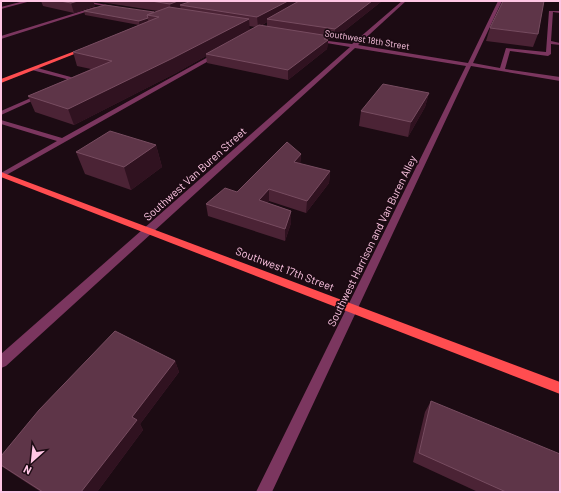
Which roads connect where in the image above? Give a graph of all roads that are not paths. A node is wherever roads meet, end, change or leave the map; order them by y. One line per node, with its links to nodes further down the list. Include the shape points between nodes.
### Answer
1 (29, 1): 6 (street)
2 (78, 1): 5 (street)
3 (404, 1): 13 (street, Southwest Van Buren Street)
4 (500, 1): 16 (street, Southwest Harrison and Van Buren Alley)
5 (106, 5): 7 (street); 9 (street)
6 (1, 8)
7 (121, 8)
8 (560, 12): 11 (street, via 551,11)
9 (1, 38)
10 (310, 39): 13 (street, Southwest 18th Street)
11 (549, 42): 12 (street); 18 (street, via 548,54 508,49)
12 (560, 44)
13 (354, 46): 16 (street, Southwest 18th Street); 27 (street, Southwest Van Buren Street)
14 (92, 47): 17 (main road)
15 (225, 50): 25 (street)
16 (469, 65): 18 (street, Southwest 18th Street); 28 (street, Southwest Harrison and Van Buren Alley)
17 (34, 69): 20 (main road); 21 (street, via 76,80)
18 (502, 70): 19 (street, Southwest 18th Street)
19 (560, 79)
20 (1, 81)
21 (62, 86)
22 (48, 92): 23 (street)
23 (1, 113)
24 (2, 123): 25 (street)
25 (63, 141): 26 (street)
26 (2, 175): 27 (main road, Southwest 17th Street)
27 (149, 230): 28 (main road, Southwest 17th Street); 29 (street, Southwest Van Buren Street)
28 (353, 308): 30 (main road, Southwest 17th Street); 31 (street, Southwest Harrison and Van Buren Alley)
29 (1, 362)
30 (560, 388)
31 (264, 492)

